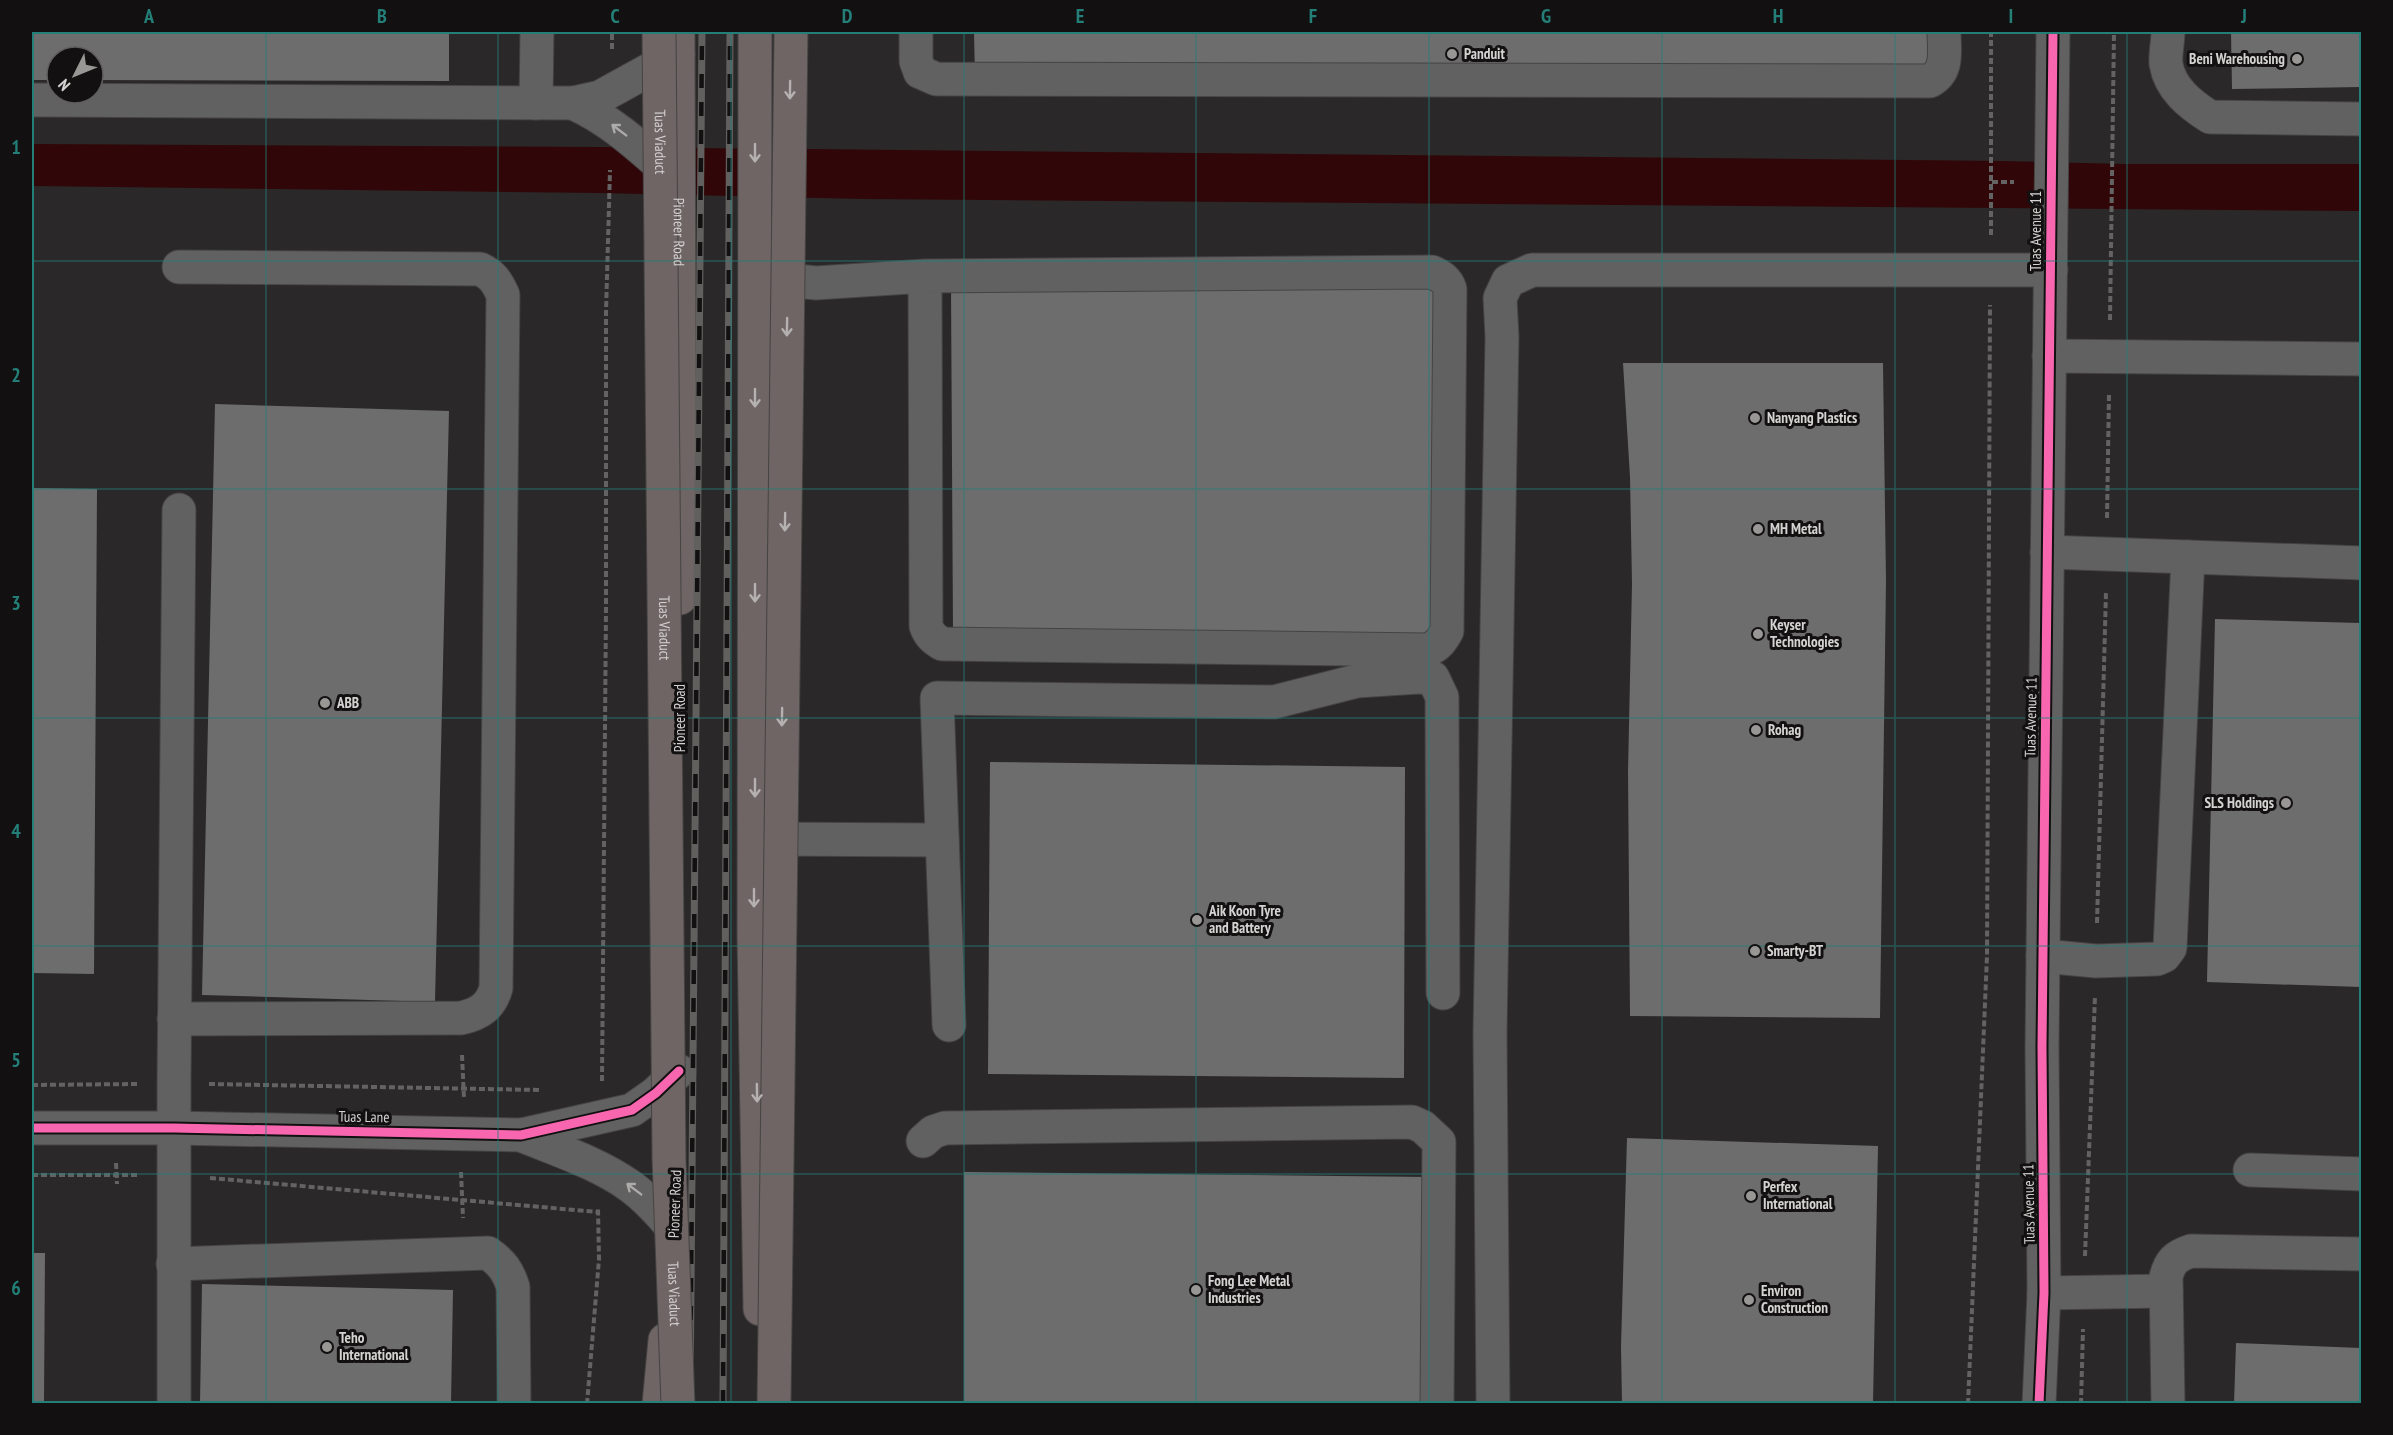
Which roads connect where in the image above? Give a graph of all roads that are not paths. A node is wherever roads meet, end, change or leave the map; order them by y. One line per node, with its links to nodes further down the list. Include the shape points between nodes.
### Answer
1 (537, 32): 10 (street)
2 (755, 32): 17 (main road, one-way to 17)
3 (791, 32): 47 (main road, one-way to 47, bridge)
4 (916, 32): 5 (street, via 920,72 936,79 1846,81 1930,81 1942,69)
5 (1944, 32)
6 (2053, 32): 15 (street, Tuas Avenue 11)
7 (2168, 32): 12 (street, via 2166,65 2175,85 2191,106 2210,117)
8 (672, 39): 11 (street, via 600,97); 13 (main road, Pioneer Road); 45 (main road, Tuas Viaduct, bridge, via 669,1159)
9 (35, 100): 10 (street)
10 (536, 103): 11 (street)
11 (573, 103): 13 (street, one-way to 11, via 617,127)
12 (2361, 119)
13 (679, 182): 30 (main road, Pioneer Road)
14 (178, 267): 28 (street, via 480,269 497,282 503,295 494,997 476,1015 461,1018)
15 (2051, 270): 18 (street, Tuas Avenue 11); 49 (street, via 1532,270 1508,281 1500,298 1490,1033)
16 (925, 276): 16 (street, via 1432,272 1443,278 1450,289 1450,301 1447,632 1442,640 1428,650 942,644 935,640 926,626); 17 (street, via 816,283)
17 (755, 277): 24 (main road, one-way to 24)
18 (2049, 356): 19 (street); 21 (street, Tuas Avenue 11)
19 (2361, 359)
20 (179, 510): 28 (street)
21 (2047, 552): 22 (street); 26 (street, Tuas Avenue 11)
22 (2188, 557): 23 (street); 26 (street, via 2170,948 2157,959 2096,961)
23 (2361, 563)
24 (754, 839): 25 (street); 46 (main road, one-way to 46)
25 (942, 840): 27 (street, via 937,698 1274,702 1357,681 1433,678 1442,697); 29 (street)
26 (2043, 956): 41 (street, Tuas Avenue 11)
27 (1443, 993)
28 (174, 1019): 32 (street)
29 (949, 1025)
30 (679, 1071): 33 (street, Tuas Lane, via 640,1107); 37 (main road, Pioneer Road)
31 (32, 1128): 32 (street, Tuas Lane)
32 (174, 1128): 33 (street, Tuas Lane); 39 (street)
33 (521, 1135): 37 (street, Tuas Lane, one-way to 33, via 627,1184)
34 (923, 1141): 48 (street, via 945,1128 1412,1122 1423,1127 1439,1142)
35 (2250, 1170): 36 (street)
36 (2361, 1174)
37 (675, 1231): 44 (main road, Pioneer Road)
38 (2361, 1254): 40 (street, via 2191,1251 2169,1264)
39 (173, 1264): 42 (street); 43 (street, via 488,1253 508,1272 513,1287)
40 (2166, 1291): 41 (street); 51 (street)
41 (2044, 1293): 50 (street, Tuas Avenue 11)
42 (174, 1404)
43 (514, 1404)
44 (659, 1404)
45 (678, 1404)
46 (761, 1404)
47 (774, 1404)
48 (1437, 1404)
49 (1493, 1404)
50 (2040, 1404)
51 (2168, 1404)

